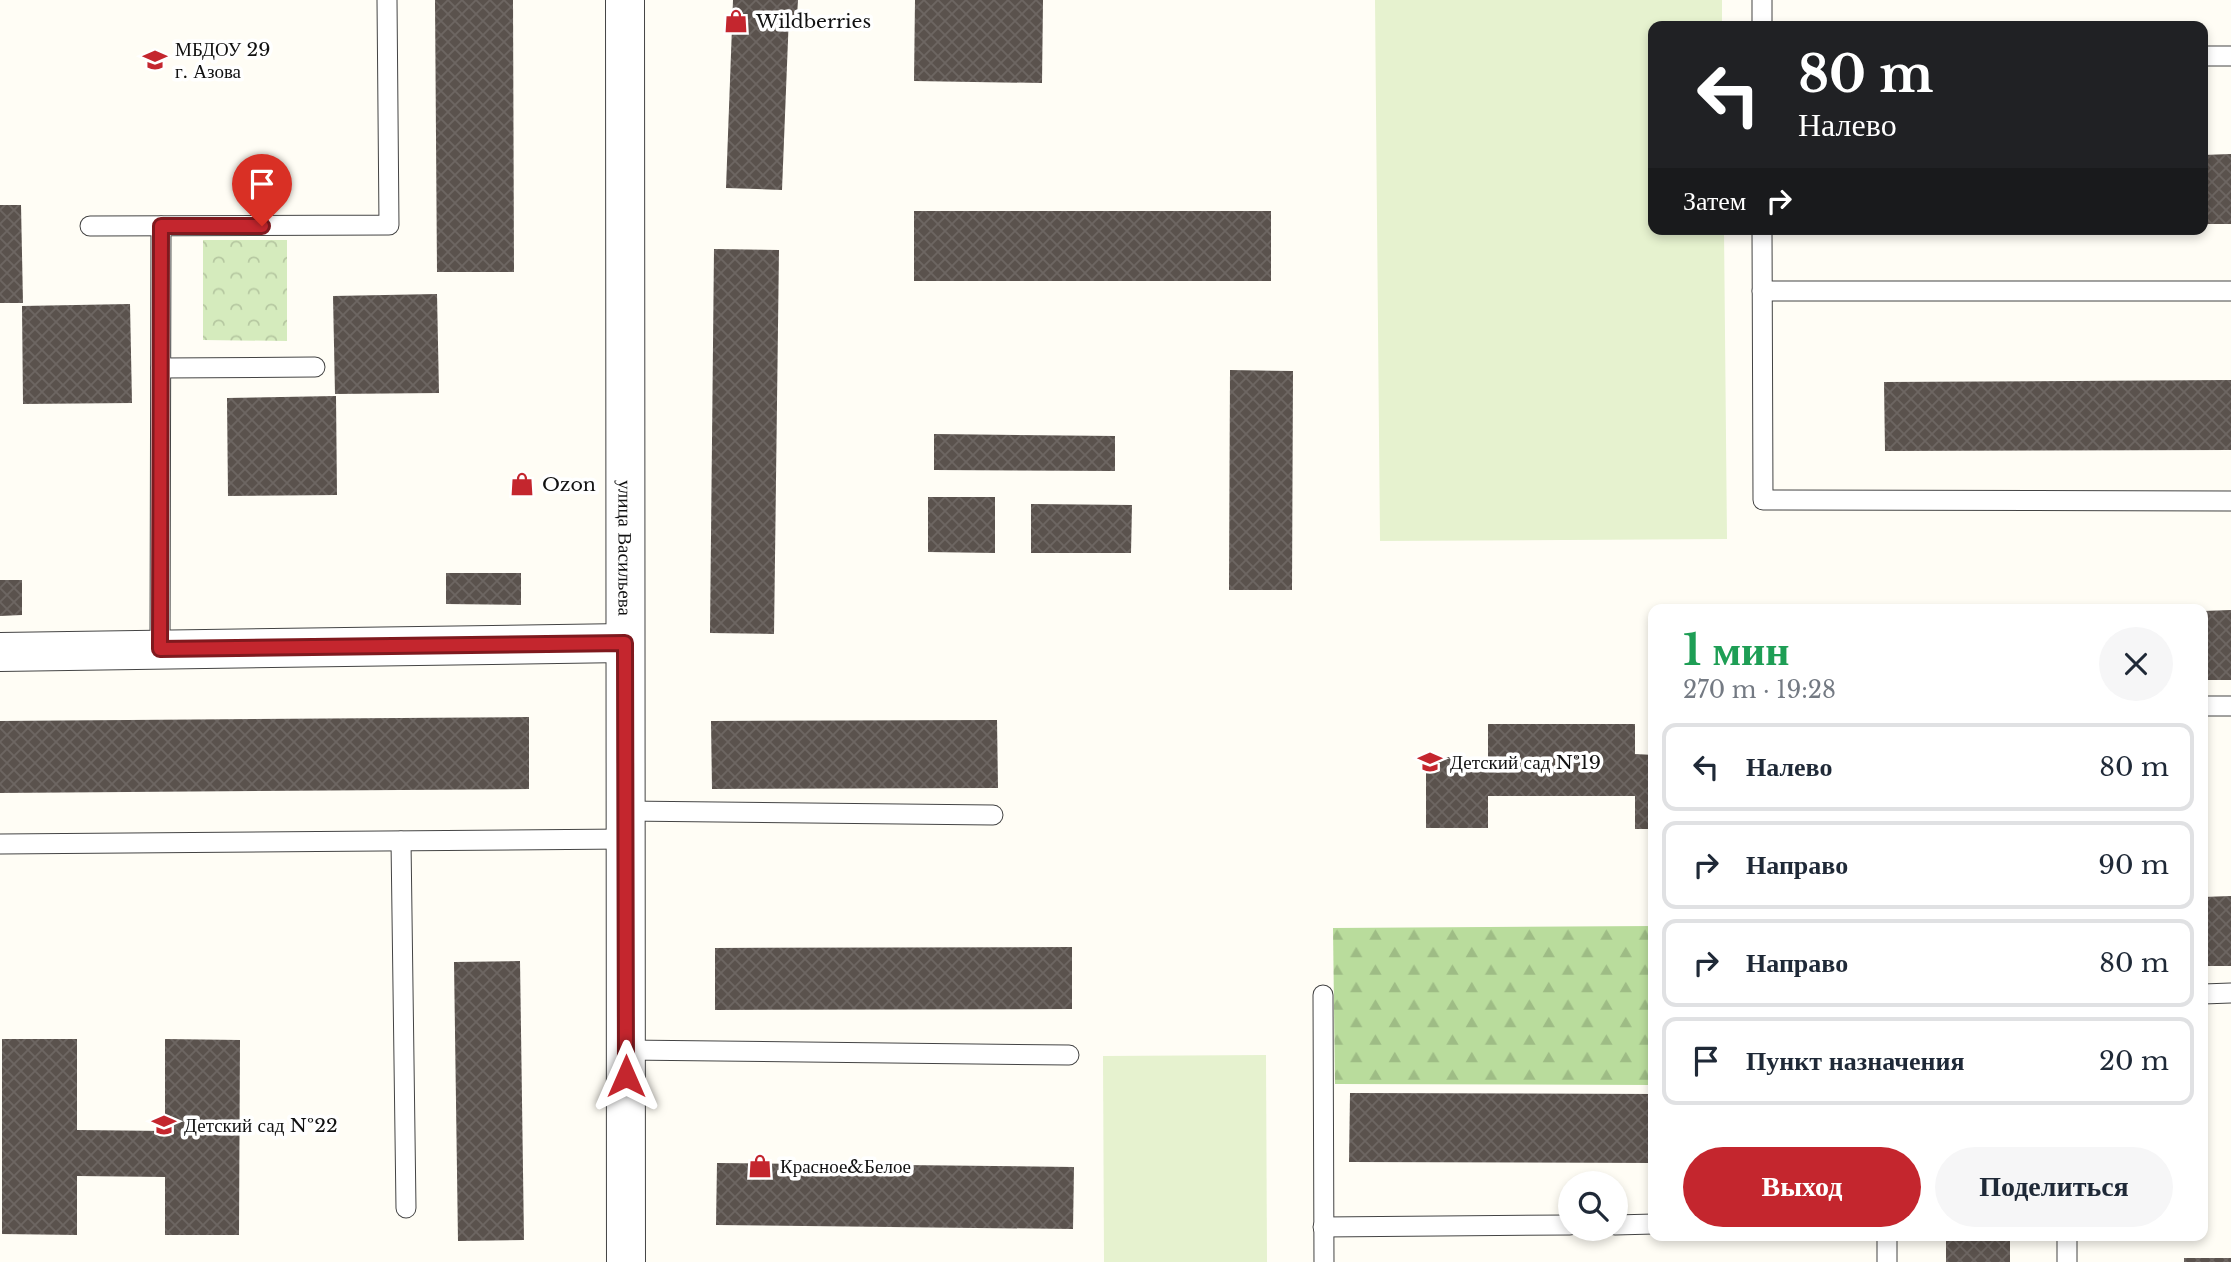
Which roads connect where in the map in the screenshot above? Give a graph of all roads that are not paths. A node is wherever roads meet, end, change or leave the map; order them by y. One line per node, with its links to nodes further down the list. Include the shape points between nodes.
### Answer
1 (387, 0): 8 (lane, via 389,225)
2 (625, 0): 15 (street, улица Васильева)
3 (1762, 0): 4 (lane)
4 (1762, 21)
5 (2208, 56): 6 (lane)
6 (2231, 57)
7 (90, 226): 8 (lane)
8 (161, 226): 13 (lane)
9 (1762, 235): 10 (lane)
10 (1762, 291): 11 (lane); 14 (lane, via 1763,500)
11 (2231, 291)
12 (315, 367): 13 (lane)
13 (161, 368): 16 (lane)
14 (2231, 501)
15 (625, 643): 16 (street); 21 (street, улица Васильева)
16 (160, 649): 17 (street)
17 (0, 652)
18 (2208, 706): 19 (lane)
19 (2231, 706)
20 (993, 815): 21 (lane)
21 (625, 825): 22 (lane); 27 (street, улица Васильева)
22 (401, 841): 23 (lane); 29 (lane)
23 (0, 844)
24 (2231, 993): 25 (lane)
25 (2208, 994)
26 (1323, 995): 33 (lane)
27 (626, 1050): 28 (lane); 36 (street, улица Васильева)
28 (1069, 1055)
29 (406, 1208)
30 (1628, 1224): 31 (lane)
31 (1648, 1224)
32 (1558, 1225): 33 (lane)
33 (1323, 1227): 37 (lane)
34 (1887, 1241): 38 (lane)
35 (2067, 1241): 39 (lane)
36 (626, 1262)
37 (1324, 1262)
38 (1887, 1262)
39 (2067, 1262)

